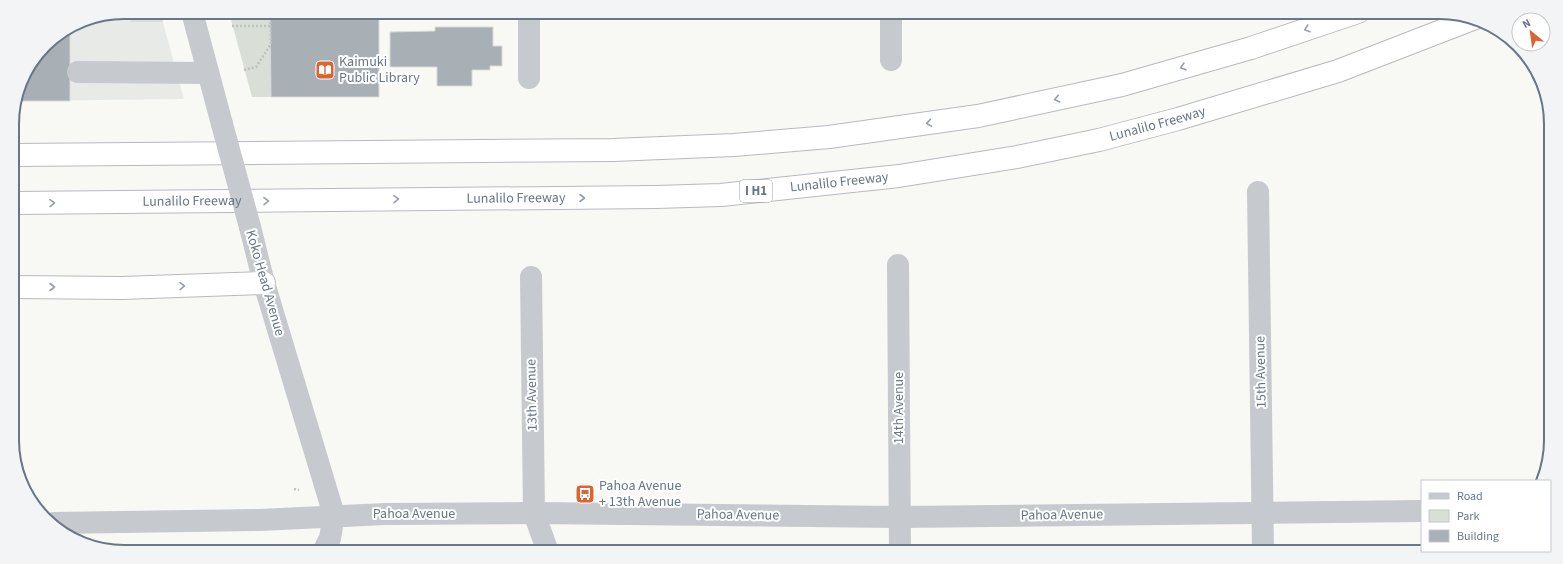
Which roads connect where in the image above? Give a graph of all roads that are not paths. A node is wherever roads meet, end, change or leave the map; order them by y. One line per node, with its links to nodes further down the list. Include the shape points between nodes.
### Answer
1 (194, 19): 8 (street, Koko Head Avenue)
2 (529, 19): 9 (street)
3 (891, 19): 6 (street)
4 (1337, 19): 10 (highway, one-way to 10, via 1251,48 1122,85 978,116 829,137 734,145 614,150)
5 (1464, 22): 12 (highway, Lunalilo Freeway / I H1, one-way to 5, via 656,197 720,195 899,176 1017,157 1099,140 1178,119 1338,71)
6 (891, 60)
7 (78, 72): 8 (street)
8 (208, 73): 15 (street, Koko Head Avenue, bridge)
9 (529, 78)
10 (19, 155)
11 (1258, 192): 19 (street, 15th Avenue)
12 (19, 203)
13 (898, 265): 21 (street, 14th Avenue)
14 (531, 277): 18 (street, 13th Avenue)
15 (264, 283): 16 (highway, one-way to 15); 20 (street, Koko Head Avenue)
16 (19, 287)
17 (1421, 511): 19 (street, Pahoa Avenue)
18 (534, 513): 20 (street, Pahoa Avenue); 21 (street, Pahoa Avenue); 24 (street, 13th Avenue)
19 (1263, 513): 21 (street, Pahoa Avenue); 26 (street, 15th Avenue)
20 (334, 515): 22 (street, Pahoa Avenue, via 260,520); 23 (street, Koko Head Avenue)
21 (899, 517): 25 (street, 14th Avenue)
22 (60, 523)
23 (326, 545)
24 (545, 545)
25 (900, 545)
26 (1263, 545)

